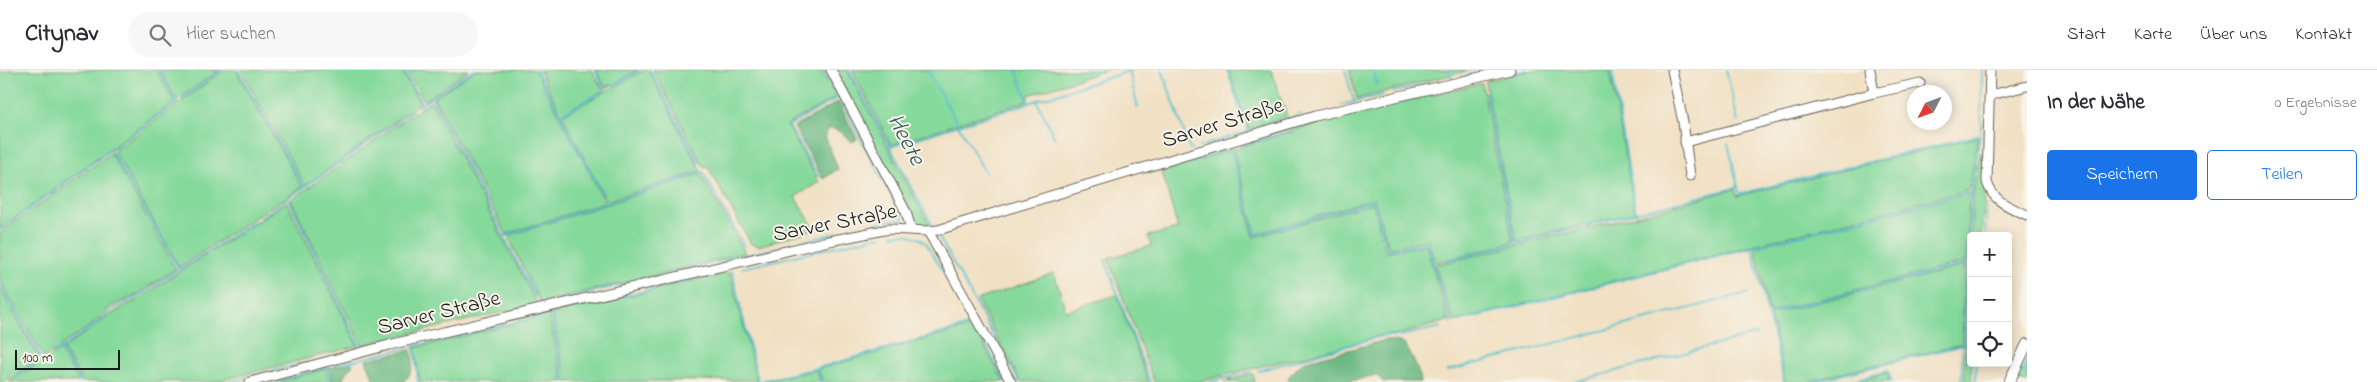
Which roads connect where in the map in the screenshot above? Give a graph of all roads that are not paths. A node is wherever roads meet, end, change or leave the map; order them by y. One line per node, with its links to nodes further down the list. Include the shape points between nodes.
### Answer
1 (831, 70): 13 (street, via 906,212)
2 (1510, 70): 14 (street, Sarver Straße, via 1315,116)
3 (1672, 70): 10 (street)
4 (1870, 70): 8 (street)
5 (1990, 70): 9 (street)
6 (1920, 83): 8 (street)
7 (2027, 86): 9 (street)
8 (1874, 93): 10 (street)
9 (1991, 95): 12 (street, via 1987,182 1998,201)
10 (1684, 142): 11 (street)
11 (1690, 176)
12 (2027, 215)
13 (911, 229): 14 (street, Sarver Straße); 16 (street, Sarver Straße, via 889,229 824,242 389,345)
14 (928, 231): 17 (street)
15 (2027, 344): 18 (main road)
16 (250, 382)
17 (1012, 382)
18 (2009, 382)

